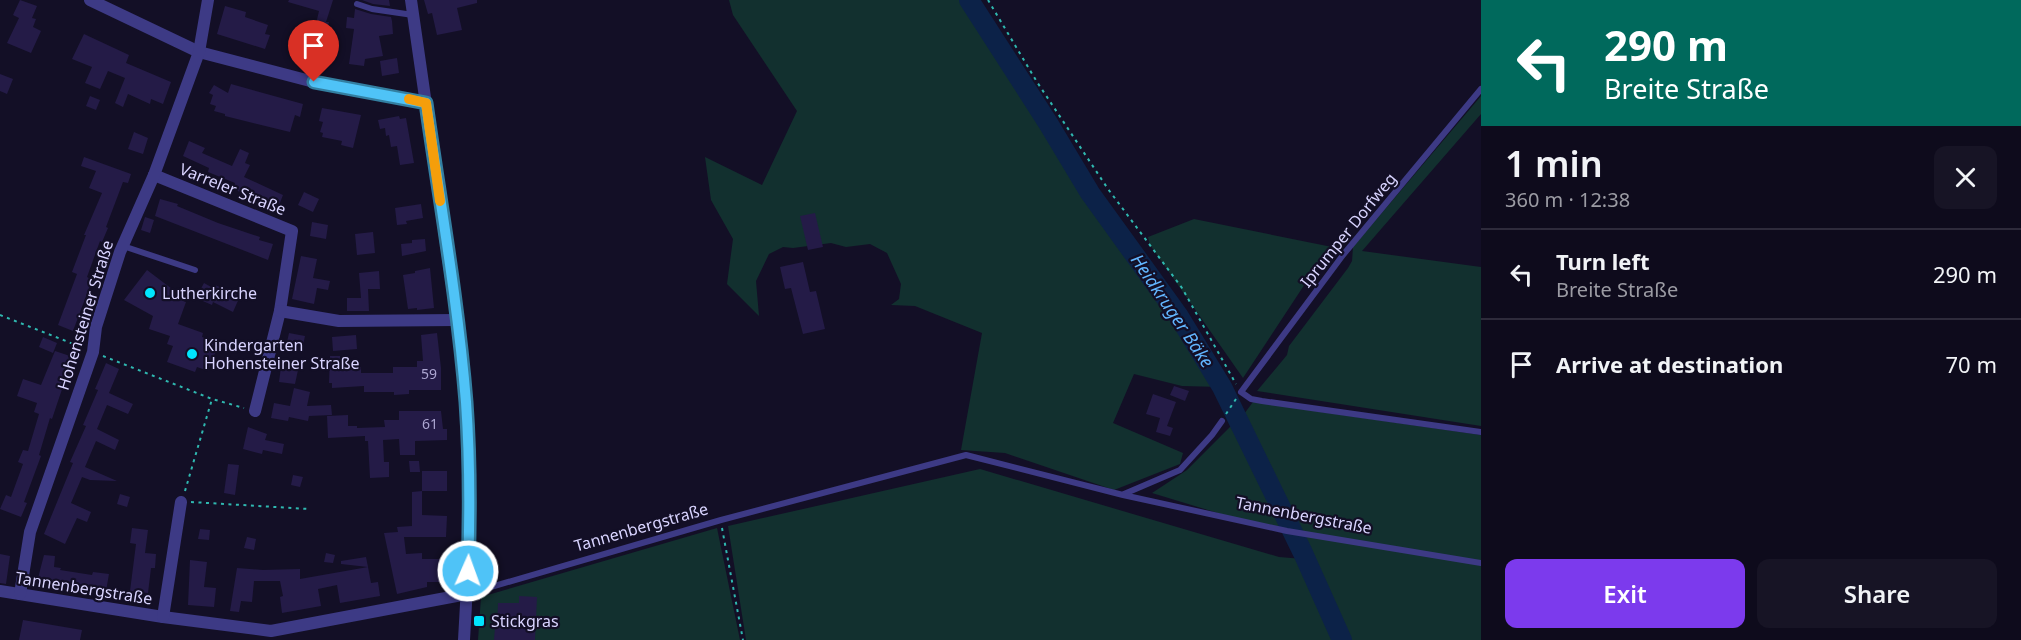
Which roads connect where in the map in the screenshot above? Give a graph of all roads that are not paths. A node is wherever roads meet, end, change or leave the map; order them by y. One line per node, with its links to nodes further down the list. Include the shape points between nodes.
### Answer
1 (90, 0): 6 (street)
2 (208, 0): 6 (street, Hohensteiner Straße)
3 (411, 0): 5 (street)
4 (357, 4): 5 (lane)
5 (413, 15): 8 (street)
6 (199, 52): 8 (street, via 314,82); 9 (street, Hohensteiner Straße)
7 (1481, 89): 16 (lane, Iprumper Dorfweg, via 1343,255 1239,394 1262,401)
8 (426, 103): 13 (street)
9 (154, 175): 10 (street, Hohensteiner Straße); 12 (street, Varreler Straße, via 292,231)
10 (123, 245): 11 (lane); 21 (street, Hohensteiner Straße, via 96,327 93,352 30,532)
11 (195, 270)
12 (280, 310): 13 (street, via 339,321); 14 (street, Varreler Straße)
13 (457, 320): 22 (street, via 467,415)
14 (255, 411)
15 (1222, 421): 17 (lane, via 1180,470)
16 (1481, 432)
17 (1123, 495): 19 (lane, Tannenbergstraße, via 1287,531); 22 (lane, Tannenbergstraße, via 966,455 721,520)
18 (182, 502): 23 (street, Tannenbergstraße)
19 (1481, 563)
20 (0, 591): 21 (street, Tannenbergstraße)
21 (20, 594): 23 (street, Tannenbergstraße)
22 (467, 594): 23 (street, Tannenbergstraße, via 271,631); 24 (street)
23 (163, 617)
24 (464, 640)

